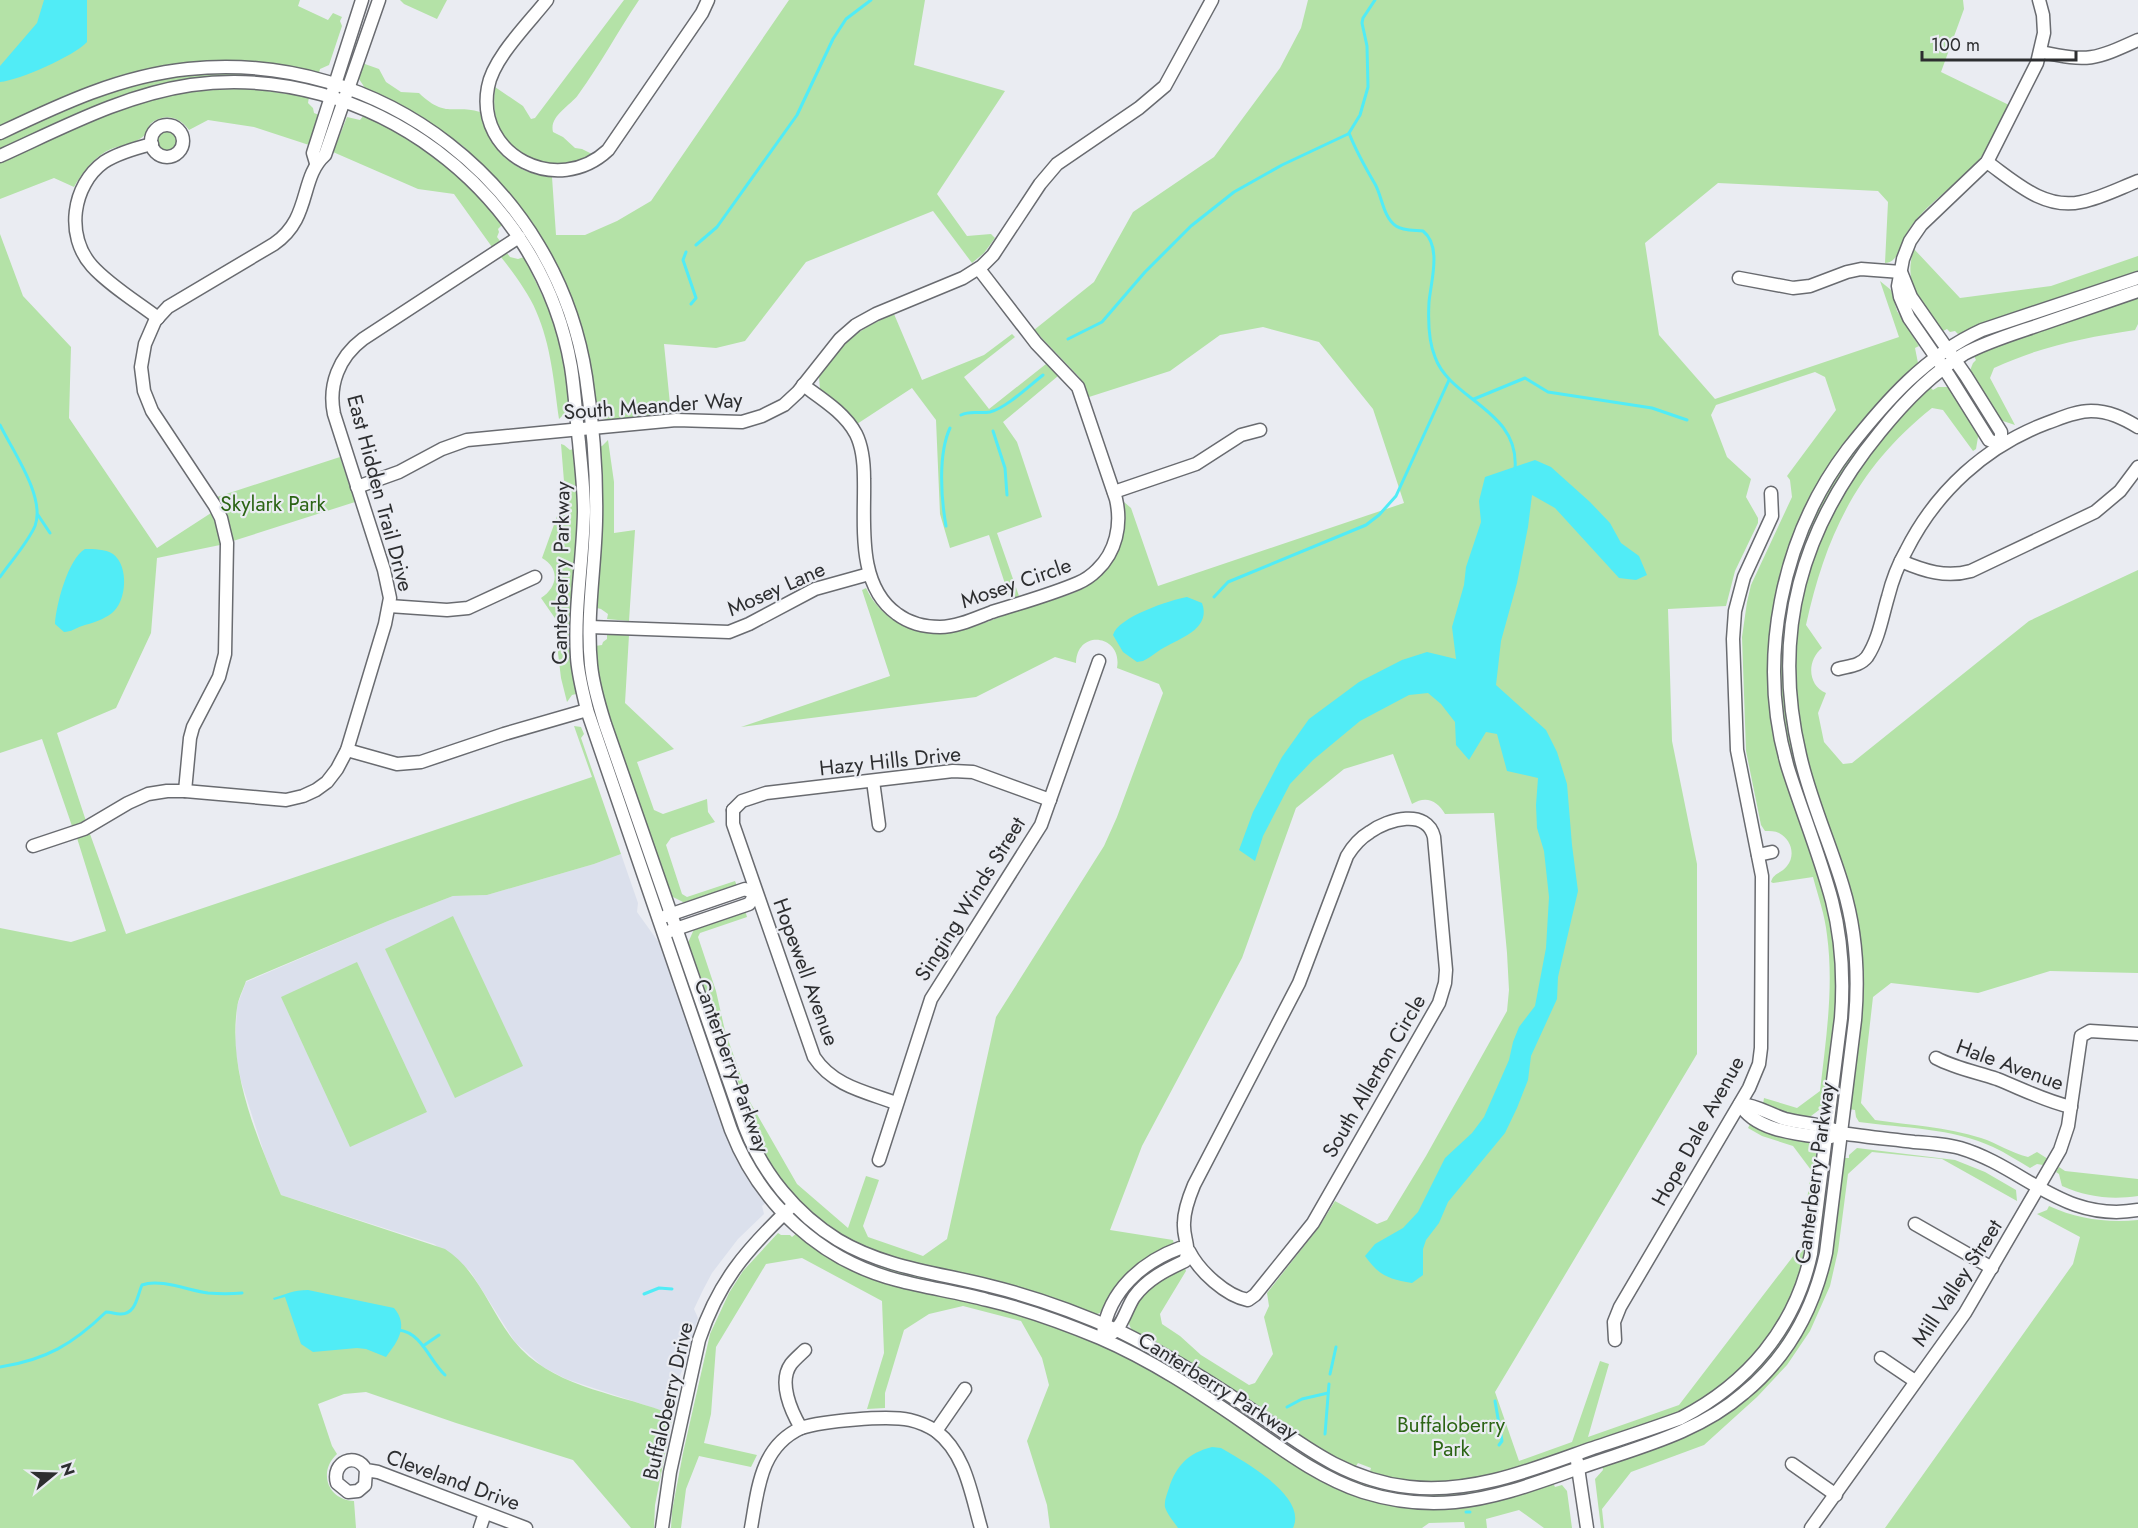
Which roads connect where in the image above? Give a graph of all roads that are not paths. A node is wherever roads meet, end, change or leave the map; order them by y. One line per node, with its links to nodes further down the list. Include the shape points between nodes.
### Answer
1 (362, 0): 9 (street)
2 (379, 0): 10 (street)
3 (547, 0): 4 (street, via 498,61 487,96 490,122 500,142 518,159 557,171 576,169 608,150)
4 (708, 0)
5 (1212, 0): 19 (street, South Meander Way, via 1165,86 1057,164)
6 (2039, 0): 8 (street, via 2044,21)
7 (2138, 40): 8 (street, via 2088,59)
8 (2041, 52): 15 (street)
9 (334, 84): 10 (street, Canterberry Parkway); 11 (street); 12 (street, Canterberry Parkway, via 255,69 173,71 97,90)
10 (346, 95): 11 (street, Canterberry Parkway); 16 (street, via 325,155); 18 (street, Canterberry Parkway, via 441,153 484,192); 31 (street, Canterberry Parkway, via 390,106 442,138 484,175 520,217 543,251 568,306 582,355)
11 (330, 97): 14 (street, Canterberry Parkway, via 250,83 176,88 114,105); 16 (street, via 313,153)
12 (0, 133)
13 (152, 144): 24 (street, via 112,157 93,173 81,191 75,223 80,244 92,265)
14 (0, 156)
15 (1987, 162): 17 (street, via 2028,192 2061,203 2089,200); 20 (street, via 1917,230 1906,250)
16 (316, 163): 24 (street, via 299,216 284,236 181,298)
17 (2138, 181)
18 (519, 237): 32 (street, Canterberry Parkway, via 545,284 563,331); 36 (street, East Hidden Trail Drive, via 363,339 342,362 333,384 333,409)
19 (979, 269): 29 (street, South Meander Way, via 856,325); 37 (street, Mosey Circle, via 1036,343 1078,387)
20 (1901, 272): 21 (street, via 1861,269 1793,288); 25 (street, via 1911,297); 26 (street, via 1898,286 1904,308)
21 (1739, 278)
22 (2138, 278): 25 (street, Canterberry Parkway, via 1987,328)
23 (2138, 291): 27 (street, Canterberry Parkway, via 1999,339)
24 (158, 318): 49 (street, via 143,351 144,391 152,411 215,506 227,543 224,660 193,727)
25 (1947, 349): 26 (street, Canterberry Parkway); 27 (street)
26 (1935, 356): 28 (street); 66 (street, Canterberry Parkway, via 1893,396 1826,483 1794,553 1778,620 1775,682 1781,738 1832,901 1841,958 1841,1011)
27 (1955, 360): 28 (street, Canterberry Parkway); 34 (street, via 2001,432)
28 (1944, 368): 34 (street, via 1989,440); 67 (street, Canterberry Parkway, via 1898,410 1839,488 1808,554 1793,613 1789,674 1795,735 1844,892 1855,953 1856,1014)
29 (803, 385): 31 (street, South Meander Way, via 784,405 749,421 676,420); 40 (street, Mosey Circle, via 843,416 858,439 863,460)
30 (2138, 427): 34 (street, via 2113,414 2086,412 2039,426)
31 (591, 429): 32 (street, South Meander Way); 43 (street, Canterberry Parkway, via 596,512)
32 (578, 430): 36 (street, South Meander Way, via 467,440); 46 (street, Canterberry Parkway, via 584,502 577,651)
33 (1260, 430): 37 (street, via 1241,435 1196,464)
34 (2001, 445): 39 (street, via 1936,502)
35 (2138, 467): 39 (street, via 2120,491 2095,512 1971,571 1934,573)
36 (357, 487): 42 (street, East Hidden Trail Drive, via 386,578)
37 (1114, 492): 40 (street, Mosey Circle, via 1119,520 1117,536 1098,569 1086,579 957,624 929,627 906,620 889,608)
38 (1771, 493): 55 (street, Hope Dale Avenue, via 1771,521 1744,577 1733,623 1736,745)
39 (1901, 561): 45 (street, via 1878,633 1866,657 1859,664)
40 (869, 574): 43 (street, Mosey Lane, via 815,589 729,632)
41 (535, 577): 42 (street, via 468,608)
42 (389, 606): 47 (street, East Hidden Trail Drive)
43 (590, 627): 57 (street, Canterberry Parkway, via 597,700)
44 (1099, 661): 50 (street, Singing Winds Street)
45 (1838, 669)
46 (586, 710): 47 (street, via 421,762 393,763); 58 (street, Canterberry Parkway)
47 (347, 750): 49 (street, East Hidden Trail Drive, via 331,778 297,798 276,800)
48 (873, 781): 50 (street, Hazy Hills Drive, via 969,772); 51 (street, Hazy Hills Drive, via 758,795); 52 (street)
49 (185, 791): 53 (street, East Hidden Trail Drive, via 148,794 84,829)
50 (1050, 800): 63 (street, Singing Winds Street, via 1037,832 931,999)
51 (728, 808): 56 (street, Hopewell Avenue)
52 (879, 825)
53 (33, 846)
54 (1772, 852): 55 (street)
55 (1758, 855): 64 (street, Hope Dale Avenue, via 1762,876 1761,1055)
56 (756, 894): 57 (street, via 745,889); 59 (street, via 749,904); 63 (street, Hopewell Avenue, via 818,1062 845,1085)
57 (671, 915): 58 (street); 59 (street, Canterberry Parkway)
58 (658, 919): 60 (street, Canterberry Parkway)
59 (676, 929): 60 (street); 70 (street, Canterberry Parkway, via 749,1137 769,1174)
60 (663, 933): 72 (street, Canterberry Parkway, via 736,1144 756,1180)
61 (2138, 1034): 65 (street, Mill Valley Street, via 2090,1031 2081,1036)
62 (1936, 1058): 65 (street, Hale Avenue)
63 (896, 1103): 68 (street, Singing Winds Street)
64 (1740, 1104): 66 (street, via 1752,1104); 79 (street, Hope Dale Avenue, via 1620,1307 1614,1322)
65 (2071, 1107): 69 (street, Mill Valley Street, via 2064,1143)
66 (1827, 1132): 67 (street); 86 (street, Canterberry Parkway, via 1806,1277 1793,1308 1765,1353 1736,1382 1693,1412)
67 (1842, 1133): 69 (street, via 1956,1147); 88 (street, Canterberry Parkway, via 1819,1281 1804,1318 1779,1357 1745,1393 1703,1422)
68 (879, 1160)
69 (2038, 1188): 71 (street, via 2087,1208); 75 (street, Mill Valley Street)
70 (794, 1204): 72 (street, Buffaloberry Drive); 76 (street, Canterberry Parkway, via 825,1231 873,1257 1022,1295)
71 (2138, 1210)
72 (783, 1214): 78 (street, Canterberry Parkway, via 820,1245 861,1268 1014,1307); 94 (street, Buffaloberry Drive, via 733,1270 706,1319 670,1472)
73 (1916, 1224): 75 (street)
74 (1189, 1251): 74 (street, South Allerton Circle, via 1214,1281 1244,1299 1255,1295 1310,1228 1439,1003 1445,983 1445,961 1434,837 1424,820 1403,820 1376,828 1358,841 1347,856 1299,983 1194,1185 1184,1223); 76 (street, via 1180,1248 1143,1267 1119,1293); 77 (street, via 1185,1261 1157,1275 1139,1292)
75 (1992, 1268): 82 (street, Mill Valley Street, via 1965,1313)
76 (1104, 1325): 77 (street, Canterberry Parkway); 78 (street)
77 (1117, 1330): 78 (street); 86 (street, Canterberry Parkway, via 1183,1365 1325,1460 1371,1479 1419,1488 1464,1487)
78 (1103, 1339): 88 (street, Canterberry Parkway, via 1184,1382 1307,1466 1369,1494 1415,1502 1457,1502 1495,1495)
79 (1615, 1340)
80 (806, 1350): 84 (street, via 791,1364 786,1378 790,1406)
81 (1881, 1358): 82 (street)
82 (1915, 1381): 90 (street, Mill Valley Street)
83 (965, 1389): 85 (street)
84 (801, 1428): 85 (street, via 831,1422 900,1419); 95 (street, via 768,1457)
85 (936, 1431): 96 (street, via 960,1459)
86 (1575, 1454): 88 (street)
87 (1792, 1464): 90 (street)
88 (1579, 1468): 97 (street)
89 (366, 1470): 91 (street, Cleveland Drive)
90 (1836, 1495): 98 (street, Mill Valley Street)
91 (485, 1513): 92 (street); 93 (street, Cleveland Drive)
92 (480, 1528)
93 (526, 1528)
94 (662, 1528)
95 (751, 1528)
96 (981, 1528)
97 (1587, 1528)
98 (1811, 1528)

